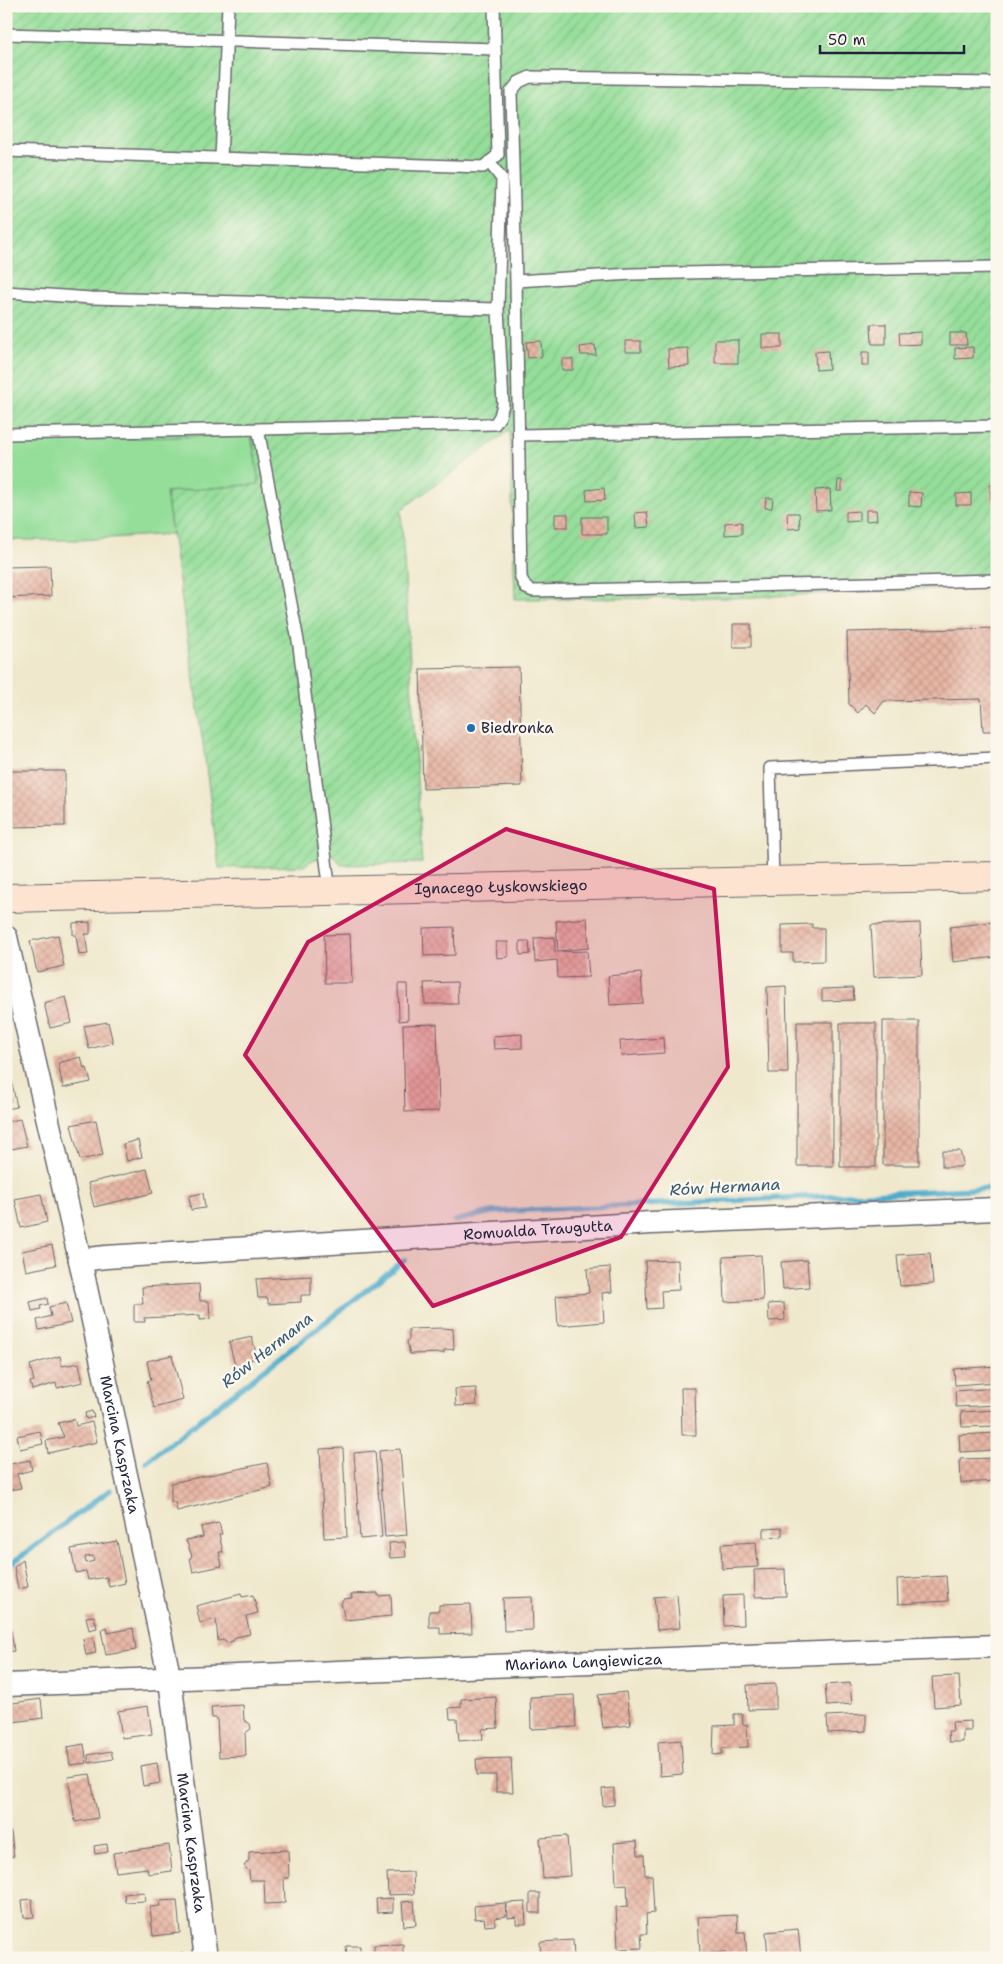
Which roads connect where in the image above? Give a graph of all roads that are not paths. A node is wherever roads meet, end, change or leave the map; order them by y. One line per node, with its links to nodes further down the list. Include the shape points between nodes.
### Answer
1 (228, 6): 4 (lane)
2 (494, 6): 5 (lane)
3 (6, 34): 4 (lane)
4 (227, 41): 5 (lane); 8 (lane)
5 (495, 49): 9 (lane, via 498,155)
6 (997, 83): 11 (lane, via 530,77 519,82 511,92)
7 (6, 151): 8 (lane)
8 (221, 158): 9 (lane, via 483,167)
9 (489, 162): 13 (lane, via 502,179)
10 (997, 266): 11 (lane, via 632,274)
11 (516, 281): 17 (lane)
12 (6, 292): 13 (lane, via 91,298)
13 (498, 309): 15 (lane, via 503,404 495,424)
14 (997, 426): 17 (lane)
15 (258, 428): 16 (lane); 22 (lane, via 299,646)
16 (6, 434)
17 (519, 435): 18 (lane, via 521,578 526,588 533,591)
18 (997, 580)
19 (997, 758): 21 (lane, via 770,768)
20 (997, 876): 21 (street, Ignacego Łyskowskiego)
21 (773, 881): 22 (street, Ignacego Łyskowskiego)
22 (330, 892): 23 (street, Ignacego Łyskowskiego)
23 (6, 898)
24 (6, 937): 26 (street, Marcina Kasprzaka)
25 (997, 1209): 26 (street, Romualda Traugutta, via 651,1224)
26 (80, 1260): 28 (street, Marcina Kasprzaka)
27 (997, 1646): 28 (street, Mariana Langiewicza)
28 (170, 1680): 29 (street, Mariana Langiewicza); 30 (street, Marcina Kasprzaka)
29 (6, 1685)
30 (206, 1958)

